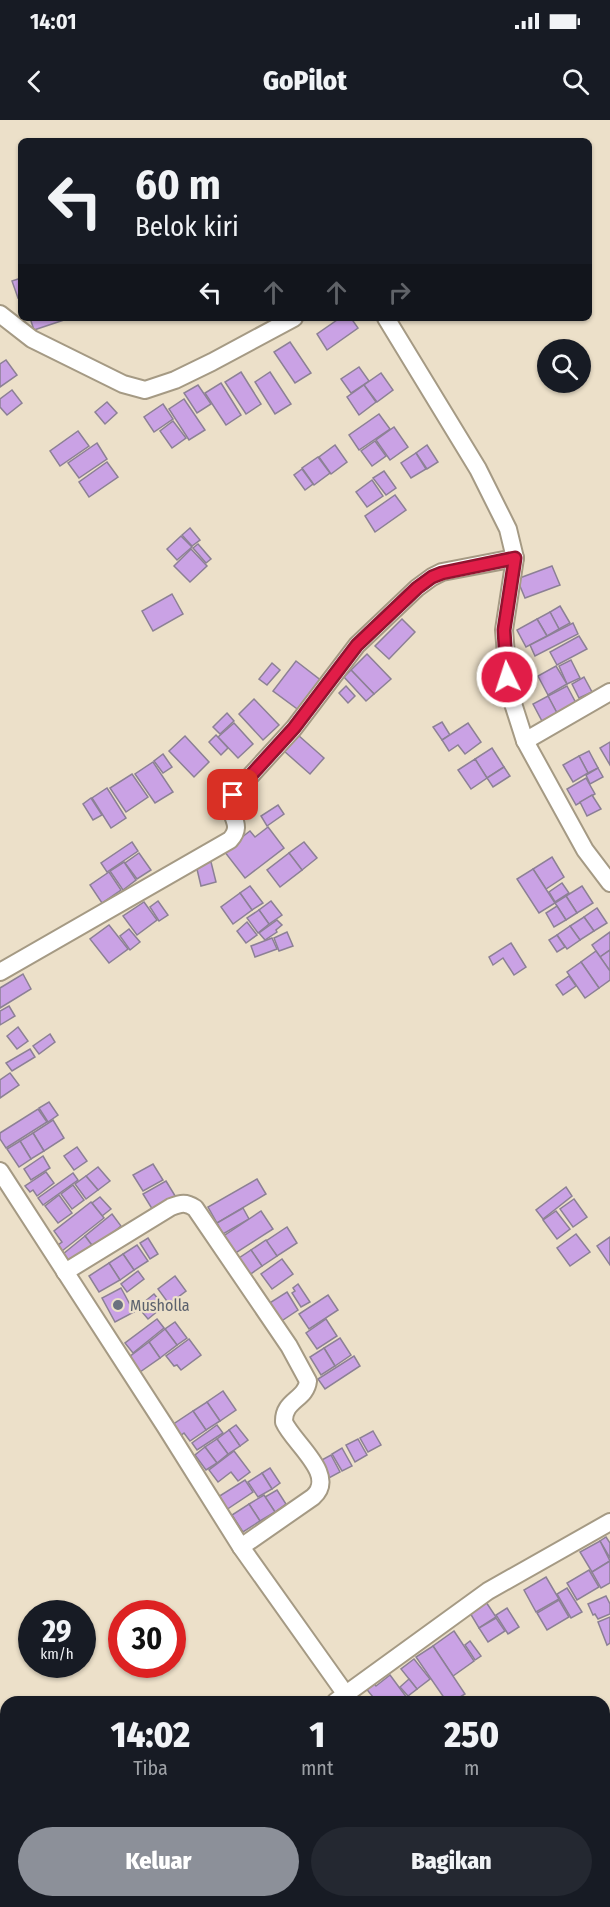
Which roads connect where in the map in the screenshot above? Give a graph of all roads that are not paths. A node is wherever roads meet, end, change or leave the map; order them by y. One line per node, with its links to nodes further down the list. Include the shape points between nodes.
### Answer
1 (0, 314): 2 (street, via 32,339 123,384 144,390 175,380)
2 (288, 321)
3 (388, 321): 4 (street, via 488,488 508,529)
4 (515, 558): 6 (street, via 504,630 508,691); 8 (street, via 432,577 380,622 357,645 294,728 233,795 229,806 237,832 230,840)
5 (610, 692): 6 (street)
6 (525, 741): 7 (street, via 585,850)
7 (610, 883)
8 (0, 972)
9 (0, 1171): 10 (street)
10 (65, 1272): 12 (street); 12 (street, via 183,1202 195,1208 289,1346 308,1381 305,1391 287,1408 284,1422 319,1472 321,1484 313,1497)
11 (610, 1522): 14 (street, via 488,1591)
12 (241, 1547): 13 (street)
13 (339, 1696)
14 (345, 1696)

